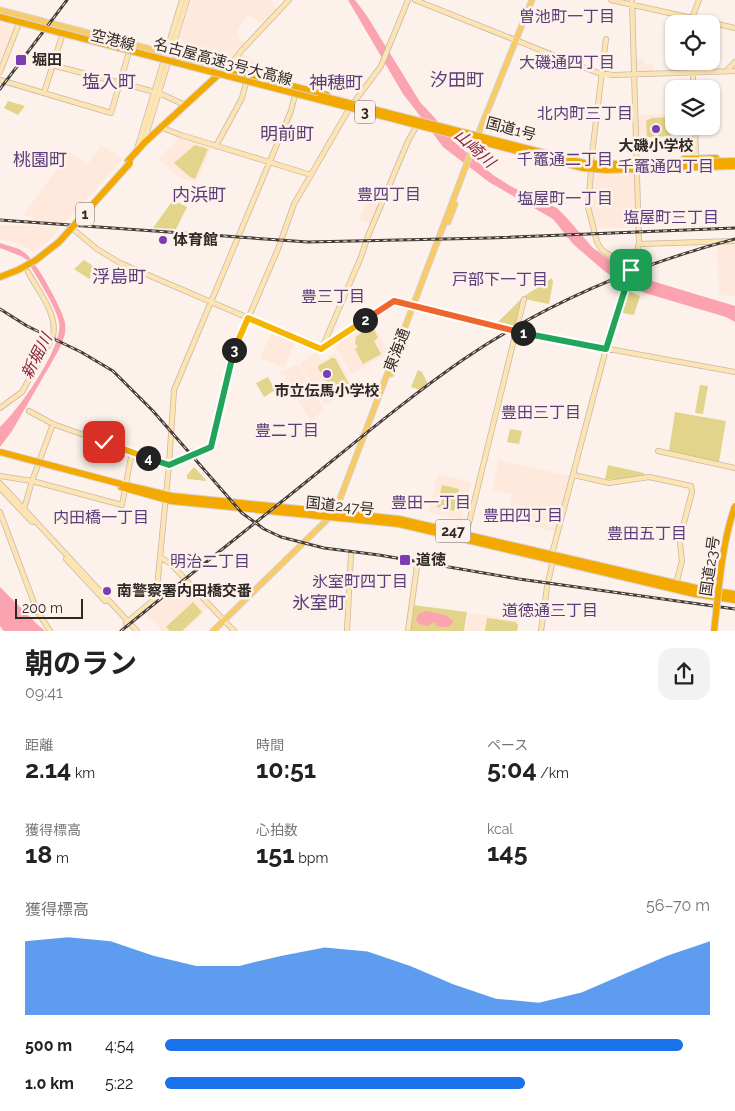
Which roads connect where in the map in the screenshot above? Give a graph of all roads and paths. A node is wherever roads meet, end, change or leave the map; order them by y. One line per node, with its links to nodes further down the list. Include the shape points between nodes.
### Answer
1 (182, 0): 21 (street)
2 (187, 0): 21 (street)
3 (289, 0): 25 (street)
4 (408, 0): 41 (street, via 382,63)
5 (415, 0): 19 (street)
6 (534, 0): 19 (main road, 東海通)
7 (612, 0): 9 (street)
8 (699, 0): 12 (street)
9 (632, 2): 11 (street); 31 (street)
10 (0, 15): 13 (main road, 空港線); 14 (main road, 空港線); 46 (highway, 名古屋高速3号大高線 / 3, bridge); 57 (highway, 名古屋高速3号大高線 / 3, bridge, via 584,163)
11 (673, 15)
12 (694, 15)
13 (22, 16): 14 (street); 21 (main road, 空港線)
14 (18, 25): 17 (main road, 空港線); 28 (street)
15 (720, 26): 16 (street)
16 (735, 28)
17 (62, 36): 20 (main road, 空港線); 24 (street)
18 (606, 39): 30 (street)
19 (517, 41): 30 (street); 47 (main road, 東海通)
20 (129, 52): 22 (main road, 空港線); 35 (street)
21 (169, 54): 22 (street); 25 (main road, 空港線)
22 (166, 62): 32 (main road, 空港線); 38 (street)
23 (735, 62): 26 (street)
24 (52, 65): 35 (street); 37 (street)
25 (226, 69): 32 (highway, 1); 41 (highway, 国道1号)
26 (728, 71): 27 (street); 29 (street)
27 (735, 71)
28 (0, 72)
29 (693, 72): 31 (street); 34 (street)
30 (602, 74): 31 (street); 54 (street)
31 (634, 74): 55 (street)
32 (220, 75): 36 (highway, 国道1号); 42 (highway, 1); 45 (highway, 1)
33 (0, 80): 37 (street)
34 (693, 80)
35 (120, 83): 37 (street, via 111,113); 38 (street)
36 (246, 83): 39 (highway, 国道1号); 49 (street, via 242,98)
37 (44, 93)
38 (157, 93): 42 (street); 51 (street); 51 (street)
39 (295, 95): 40 (highway, 国道1号); 53 (street)
40 (317, 101): 43 (highway, 国道1号); 46 (highway, bridge, via 325,99 342,103)
41 (354, 102): 43 (street); 47 (highway, 国道1号, bridge)
42 (186, 105): 51 (highway, 1)
43 (349, 108): 44 (highway, 国道1号); 60 (street)
44 (416, 127): 50 (highway, 国道1号, bridge); 73 (street)
45 (165, 128): 49 (street); 51 (highway, 1)
46 (443, 132): 56 (highway, 名古屋高速3号大高線 / 3, bridge, via 589,169)
47 (480, 134): 50 (main road, 東海通); 54 (highway, 国道1号); 57 (highway, bridge, via 515,148 597,167)
48 (695, 135): 52 (street)
49 (216, 146): 53 (street)
50 (475, 146): 59 (highway, 国道1号); 70 (main road, 東海通)
51 (141, 148): 64 (highway, 1, bridge, via 58,240)
52 (696, 159): 55 (highway, 国道1号); 56 (highway, 国道1号)
53 (269, 162): 60 (street); 69 (street)
54 (591, 162): 55 (highway, 国道1号)
55 (636, 162): 58 (street)
56 (735, 163): 57 (highway, 名古屋高速3号大高線 / 3, bridge); 58 (highway, 国道1号)
57 (656, 164)
58 (636, 170): 59 (highway, 国道1号); 63 (street)
59 (591, 172): 65 (street, via 588,207 597,242 602,250)
60 (311, 175): 71 (street, via 294,204)
61 (74, 230): 69 (street, via 120,263)
62 (735, 241): 63 (street)
63 (639, 244): 65 (street)
64 (27, 267): 66 (highway, 1); 67 (highway, 1); 76 (street, via 51,313 53,336 22,392)
65 (631, 269): 74 (street)
66 (0, 272)
67 (0, 276)
68 (524, 299): 72 (street)
69 (211, 302): 71 (street); 82 (street, via 174,390)
70 (415, 306): 72 (street); 73 (street, via 392,301); 94 (main road, 東海通)
71 (248, 318): 73 (street); 82 (street, via 235,349 211,447)
72 (516, 332): 74 (street); 96 (street)
73 (321, 349)
74 (606, 349): 75 (street); 84 (street)
75 (735, 372)
76 (0, 408)
77 (29, 411): 78 (street)
78 (53, 424): 80 (street); 86 (street)
79 (658, 451): 83 (street)
80 (132, 452): 82 (street); 88 (street)
81 (0, 453): 88 (highway, 国道247号 / 247, bridge)
82 (169, 465): 90 (street)
83 (735, 468)
84 (574, 475): 99 (street); 101 (street, via 609,483 649,477 690,486 692,492 680,543 682,560)
85 (0, 476): 86 (street)
86 (32, 481): 88 (street, via 122,505); 92 (street)
87 (0, 483): 92 (street)
88 (123, 486): 90 (highway, 国道247号 / 247)
89 (0, 488): 104 (street)
90 (166, 497): 94 (highway, 国道247号 / 247); 98 (street)
91 (735, 506): 114 (highway, 国道23号, bridge, via 724,552)
92 (24, 509): 104 (street)
93 (0, 512): 106 (street, via 37,612)
94 (335, 515): 96 (highway, 国道247号 / 247, via 399,519); 99 (highway, 国道247号 / 247, via 399,524); 105 (main road, 東海通)
95 (735, 517): 114 (highway, 国道23号, bridge)
96 (466, 535): 99 (highway, 国道247号 / 247)
97 (351, 554): 111 (street)
98 (160, 557): 104 (street, via 156,598); 105 (street, via 171,564)
99 (553, 557): 101 (highway, 国道247号 / 247); 113 (street)
100 (417, 566): 112 (street)
101 (676, 586): 102 (highway, 国道247号 / 247); 103 (highway, 国道247号 / 247, via 695,594)
102 (735, 594)
103 (735, 600)
104 (127, 622): 107 (street)
105 (224, 622): 108 (main road, 東海通); 109 (main road, 東海通); 110 (street)
106 (50, 631)
107 (135, 631)
108 (212, 631)
109 (217, 631)
110 (234, 631)
111 (347, 631)
112 (408, 631)
113 (541, 631)
114 (715, 631)

